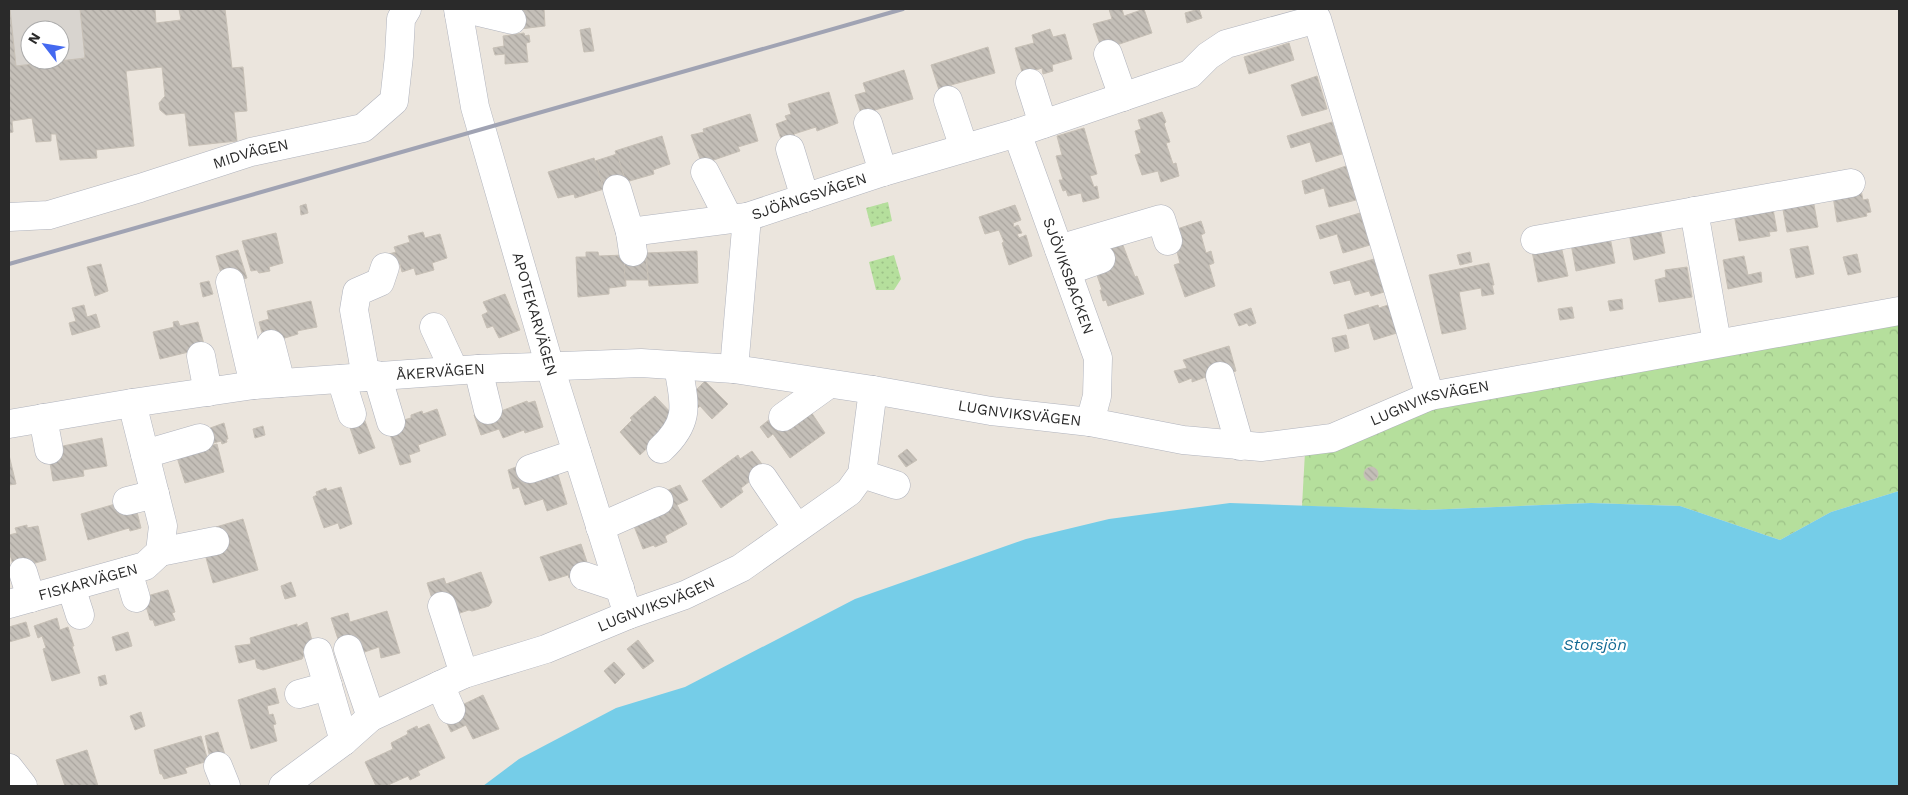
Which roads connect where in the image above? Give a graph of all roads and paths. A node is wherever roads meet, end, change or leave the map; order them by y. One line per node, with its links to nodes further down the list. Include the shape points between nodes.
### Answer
1 (407, 9): 19 (street, MIDVÄGEN, via 401,19 394,102 363,128 250,152 48,215)
2 (458, 11): 3 (street, via 474,11); 33 (street, APOTEKARVÄGEN, via 475,107)
3 (512, 20)
4 (1108, 54): 6 (street)
5 (1030, 82): 9 (street)
6 (1123, 97): 9 (street, SJÖÄNGSVÄGEN); 43 (street, SJÖÄNGSVÄGEN, via 1190,74 1226,44 1317,19)
7 (948, 100): 11 (street)
8 (868, 123): 14 (street)
9 (1043, 124): 10 (street, SJÖÄNGSVÄGEN)
10 (1017, 133): 11 (street, SJÖÄNGSVÄGEN); 24 (street, SJÖVIKSBACKEN)
11 (964, 148): 14 (street, SJÖÄNGSVÄGEN)
12 (790, 149): 17 (street)
13 (706, 172): 20 (street)
14 (883, 172): 17 (street, SJÖÄNGSVÄGEN)
15 (1851, 182): 18 (street)
16 (618, 189): 20 (street, via 631,242)
17 (805, 198): 20 (street, SJÖÄNGSVÄGEN)
18 (1694, 211): 21 (street); 29 (street)
19 (9, 217)
20 (738, 218): 34 (street, SJÖÄNGSVÄGEN)
21 (1535, 240)
22 (1168, 241): 24 (street, via 1161,219)
23 (1101, 259): 24 (street)
24 (1063, 260): 50 (street, SJÖVIKSBACKEN, via 1098,358 1097,396)
25 (386, 267): 37 (street, via 380,282 357,292 354,310)
26 (230, 282): 40 (street)
27 (1899, 311): 29 (street, LUGNVIKSVÄGEN)
28 (434, 327): 35 (street)
29 (1717, 343): 43 (street, LUGNVIKSVÄGEN)
30 (271, 344): 38 (street)
31 (200, 356): 42 (street)
32 (678, 366): 33 (street, ÅKERVÄGEN, via 641,363); 34 (street, ÅKERVÄGEN); 54 (street, via 685,407 682,422 672,439)
33 (550, 368): 35 (street, ÅKERVÄGEN); 56 (street, APOTEKARVÄGEN)
34 (734, 369): 39 (street, ÅKERVÄGEN)
35 (466, 370): 37 (street, ÅKERVÄGEN); 45 (street)
36 (1220, 376): 53 (street)
37 (362, 377): 38 (street, ÅKERVÄGEN); 46 (street); 49 (street)
38 (281, 383): 40 (street, ÅKERVÄGEN)
39 (829, 384): 41 (street, ÅKERVÄGEN); 47 (street)
40 (254, 385): 42 (street, ÅKERVÄGEN)
41 (873, 390): 50 (street, LUGNVIKSVÄGEN, via 991,411); 59 (street)
42 (208, 392): 44 (street, ÅKERVÄGEN)
43 (1430, 396): 53 (street, LUGNVIKSVÄGEN, via 1332,438 1261,448)
44 (132, 403): 48 (street, ÅKERVÄGEN); 57 (street)
45 (488, 410)
46 (352, 414)
47 (783, 417)
48 (43, 418): 51 (street, ÅKERVÄGEN); 55 (street)
49 (391, 422)
50 (1090, 422): 53 (street, LUGNVIKSVÄGEN, via 1183,440)
51 (9, 424)
52 (200, 438): 57 (street)
53 (1240, 446)
54 (661, 449)
55 (48, 450)
56 (577, 453): 58 (street); 65 (street, APOTEKARVÄGEN)
57 (145, 454): 62 (street)
58 (530, 469)
59 (862, 474): 61 (street); 66 (street, LUGNVIKSVÄGEN, via 849,492)
60 (763, 478): 66 (street)
61 (896, 485)
62 (155, 494): 64 (street); 68 (street, via 163,526)
63 (659, 500): 65 (street)
64 (126, 501)
65 (600, 527): 73 (street, APOTEKARVÄGEN)
66 (797, 528): 78 (street, LUGNVIKSVÄGEN, via 741,568 686,595)
67 (214, 541): 68 (street)
68 (160, 552): 69 (street, FISKARVÄGEN, via 145,566)
69 (128, 571): 72 (street, FISKARVÄGEN); 74 (street)
70 (24, 572): 75 (street)
71 (584, 576): 73 (street)
72 (71, 587): 75 (street, FISKARVÄGEN); 77 (street)
73 (620, 588): 78 (street, APOTEKARVÄGEN)
74 (136, 598)
75 (20, 601)
76 (442, 606): 81 (street)
77 (80, 615)
78 (628, 615): 81 (street, LUGNVIKSVÄGEN, via 546,649)
79 (348, 649): 86 (street)
80 (318, 652): 83 (street)
81 (464, 674): 82 (street, LUGNVIKSVÄGEN)
82 (440, 685): 85 (street); 86 (street, LUGNVIKSVÄGEN)
83 (328, 686): 84 (street); 87 (street)
84 (299, 694)
85 (451, 710)
86 (371, 717): 87 (street, LUGNVIKSVÄGEN)
87 (344, 741): 90 (street, LUGNVIKSVÄGEN)
88 (9, 768): 89 (street)
89 (23, 786)
90 (283, 786)

